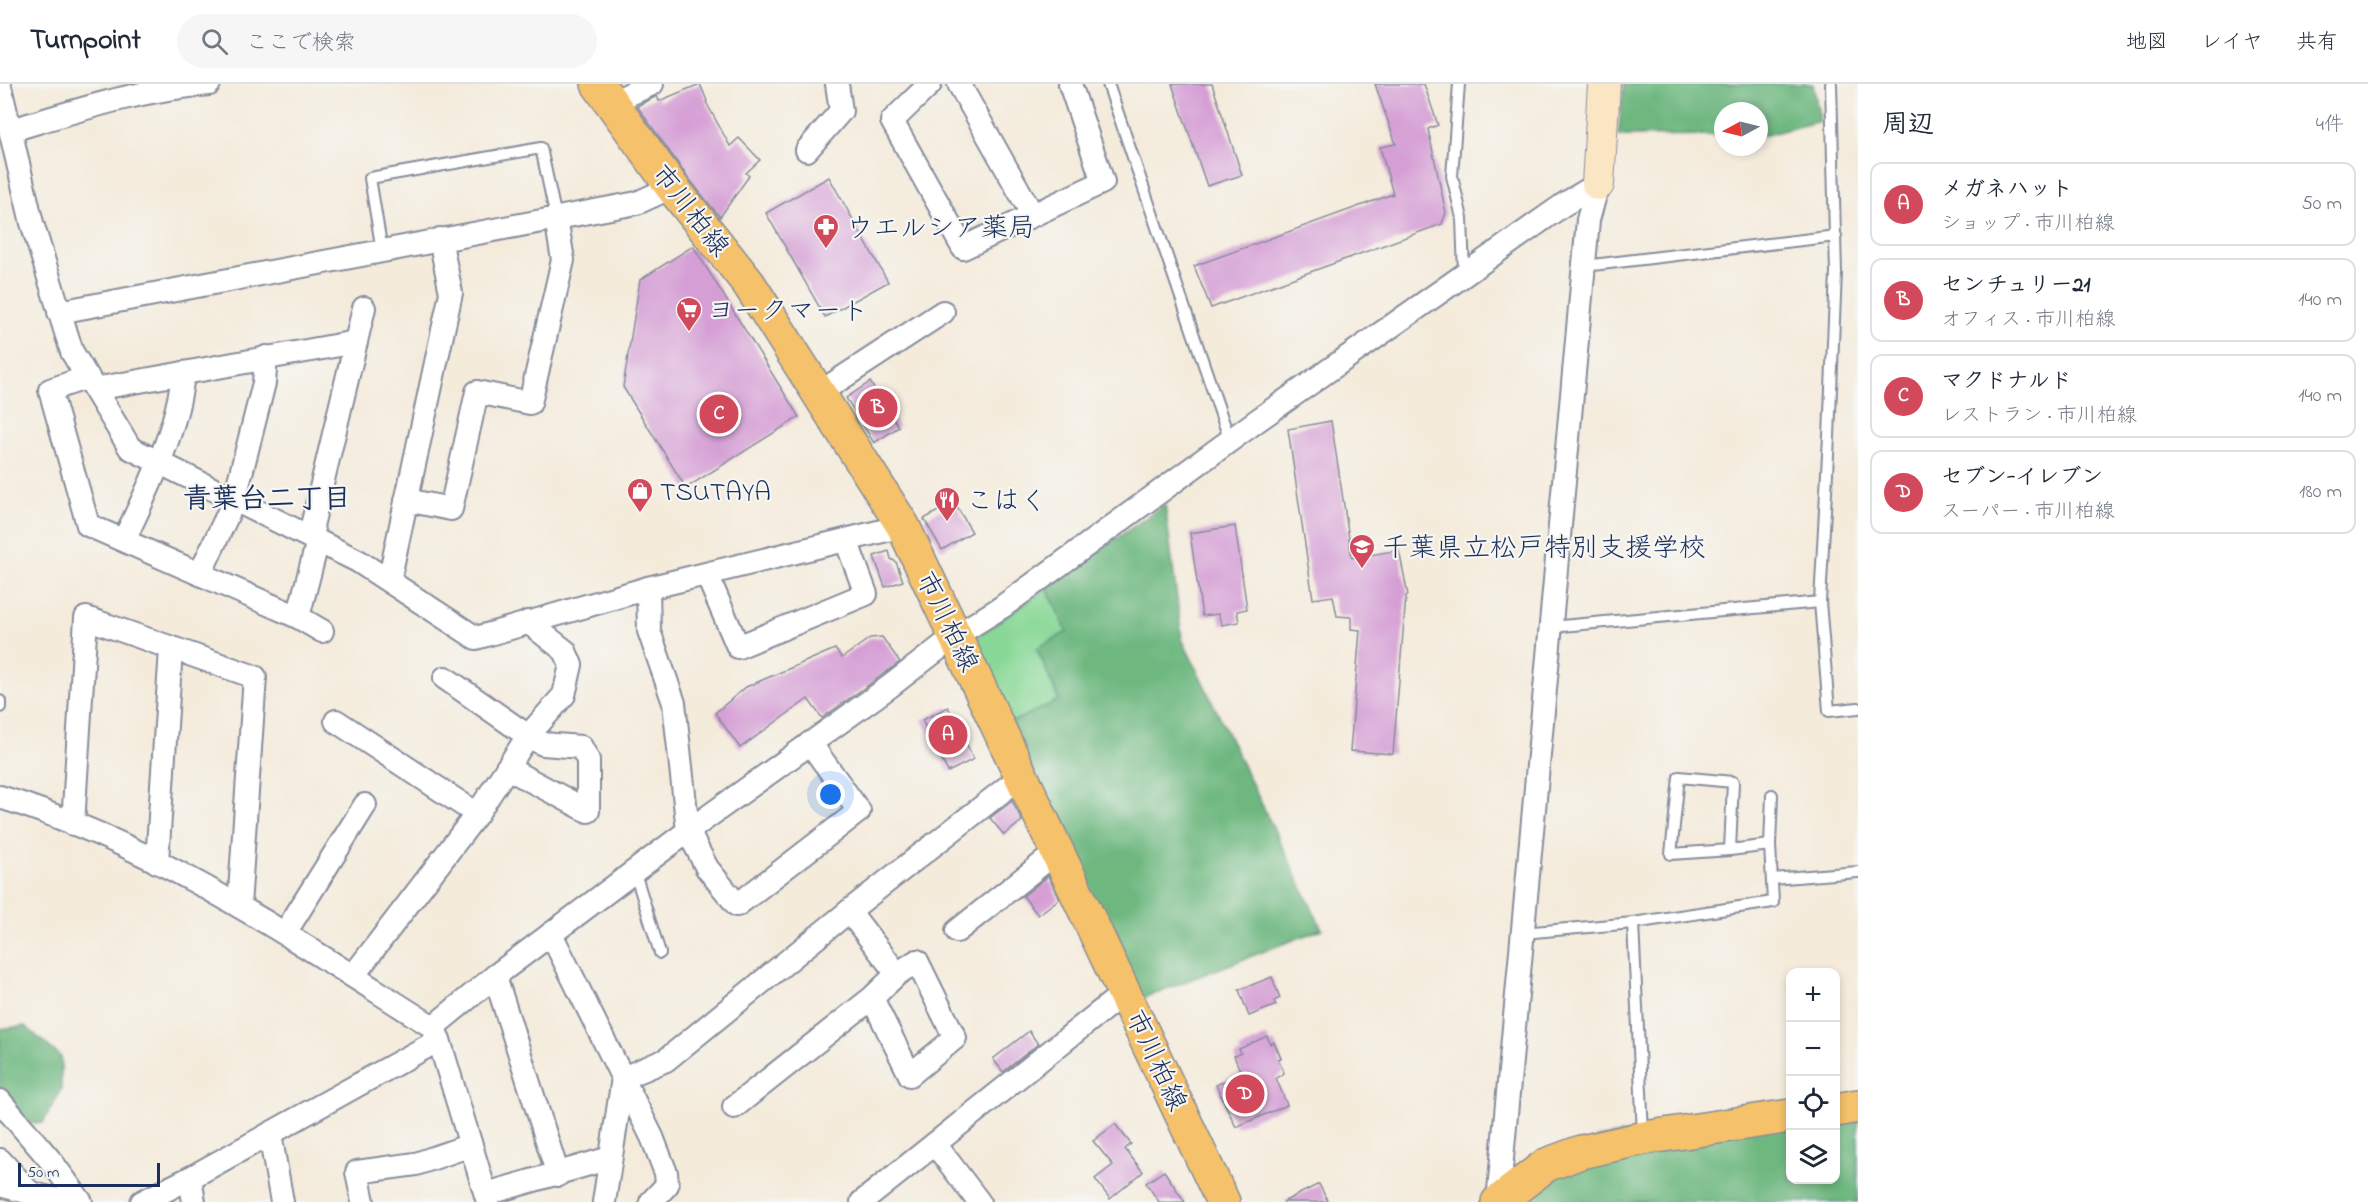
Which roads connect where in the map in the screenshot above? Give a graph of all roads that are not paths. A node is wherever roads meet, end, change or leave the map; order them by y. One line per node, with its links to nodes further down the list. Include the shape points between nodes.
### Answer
1 (209, 84): 13 (street, via 134,94)
2 (652, 84): 12 (street)
3 (837, 84): 14 (street, via 841,111)
4 (930, 84): 17 (street, via 892,121 963,248)
5 (959, 84): 17 (street)
6 (1070, 84): 17 (street, via 1103,182)
7 (1108, 84): 32 (lane)
8 (1459, 84): 23 (lane, via 1452,176 1462,218)
9 (1604, 84): 15 (street)
10 (1831, 84): 19 (lane)
11 (0, 87): 13 (street)
12 (604, 93): 16 (main road, 市川柏線)
13 (11, 130): 25 (street, via 32,223)
14 (807, 150)
15 (1598, 184): 22 (street, via 1588,220); 23 (street)
16 (672, 186): 18 (street, via 638,203); 31 (main road, 市川柏線, via 749,284)
17 (1032, 214)
18 (556, 218): 20 (street); 21 (lane, via 541,148 370,178); 34 (street, via 563,260 530,403 477,392 451,509)
19 (1836, 236): 22 (lane); 44 (lane)
20 (440, 239): 21 (street); 34 (street, via 451,294)
21 (382, 251): 25 (street)
22 (1584, 266): 47 (street)
23 (1464, 275): 32 (street)
24 (364, 308): 27 (street)
25 (59, 312): 30 (street, via 72,352)
26 (943, 312): 31 (street)
27 (356, 342): 28 (street); 37 (street, via 312,526)
28 (266, 357): 29 (street); 35 (street, via 264,383)
29 (183, 373): 30 (street); 33 (street)
30 (92, 383): 33 (street, via 130,448); 38 (street, via 50,390 88,525)
31 (819, 393): 36 (main road, 市川柏線)
32 (1230, 441): 49 (street, via 1002,607)
33 (159, 465): 35 (street); 38 (street)
34 (406, 500): 42 (street)
35 (234, 501): 37 (street); 40 (street)
36 (903, 526): 39 (street); 49 (main road, 市川柏線)
37 (314, 539): 42 (street); 45 (street, via 316,548)
38 (124, 540): 40 (street)
39 (846, 540): 41 (street); 41 (street, via 866,594 738,647)
40 (200, 574): 45 (street)
41 (707, 575): 43 (street)
42 (389, 581): 46 (street, via 476,638)
43 (648, 588): 46 (street); 65 (street, via 649,631 674,703)
44 (1820, 602): 47 (lane); 54 (lane, via 1829,711)
45 (298, 617): 48 (street)
46 (528, 622): 56 (street, via 565,651 571,665 564,695)
47 (1551, 627): 78 (street)
48 (322, 631)
49 (955, 636): 57 (street); 59 (main road, 市川柏線)
50 (171, 649): 64 (street, via 86,618); 69 (street); 73 (street, via 255,677)
51 (445, 678): 56 (street)
52 (0, 701): 53 (lane)
53 (0, 707)
54 (1858, 708)
55 (336, 721): 63 (street)
56 (528, 736): 58 (street); 58 (street, via 543,744 581,747 588,760 588,811)
57 (810, 743): 65 (street); 65 (street, via 859,811 737,905 707,868)
58 (507, 768): 63 (street)
59 (1023, 775): 68 (main road, 市川柏線); 74 (street)
60 (1772, 795): 66 (lane)
61 (0, 797): 64 (street)
62 (365, 806): 77 (street)
63 (477, 814): 82 (street)
64 (73, 824): 69 (street)
65 (688, 831): 71 (street)
66 (1770, 845): 67 (lane); 72 (lane)
67 (1730, 850): 67 (lane, via 1671,854 1679,777 1733,782)
68 (1058, 851): 76 (street); 84 (main road, 市川柏線)
69 (157, 862): 73 (street)
70 (1858, 872): 72 (lane)
71 (635, 873): 79 (street); 80 (lane)
72 (1772, 879): 75 (lane, via 1773,903)
73 (239, 906): 77 (street)
74 (849, 911): 81 (street); 87 (street, via 666,1060)
75 (1633, 923): 78 (lane); 94 (lane)
76 (957, 931)
77 (285, 933): 82 (street)
78 (1523, 933): 115 (street)
79 (551, 934): 83 (street); 87 (street)
80 (660, 953)
81 (897, 974): 85 (street); 85 (street, via 917,961 955,1038 910,1076)
82 (353, 976): 86 (street)
83 (495, 976): 86 (street); 99 (street)
84 (1125, 992): 95 (street); 114 (main road, 市川柏線)
85 (872, 998): 90 (street)
86 (436, 1033): 93 (street); 96 (street)
87 (623, 1078): 97 (street); 111 (street, via 666,1173 667,1185)
88 (0, 1101): 105 (street)
89 (1858, 1106): 91 (main road)
90 (734, 1107)
91 (1840, 1109)
92 (1786, 1117): 94 (main road)
93 (270, 1134): 100 (street); 108 (street)
94 (1644, 1138): 115 (main road, via 1581,1152 1546,1166)
95 (935, 1144): 112 (street); 113 (street)
96 (471, 1145): 103 (street); 109 (street, via 416,1164 357,1172)
97 (610, 1158): 99 (street); 110 (street)
98 (0, 1160): 102 (street)
99 (558, 1174): 103 (street)
100 (190, 1178): 106 (street); 107 (street)
101 (0, 1185): 102 (street)
102 (30, 1193): 104 (street)
103 (487, 1198)
104 (65, 1202)
105 (81, 1202)
106 (142, 1202)
107 (194, 1202)
108 (282, 1202)
109 (363, 1202)
110 (604, 1202)
111 (651, 1202)
112 (862, 1202)
113 (979, 1202)
114 (1223, 1202)
115 (1498, 1202)

